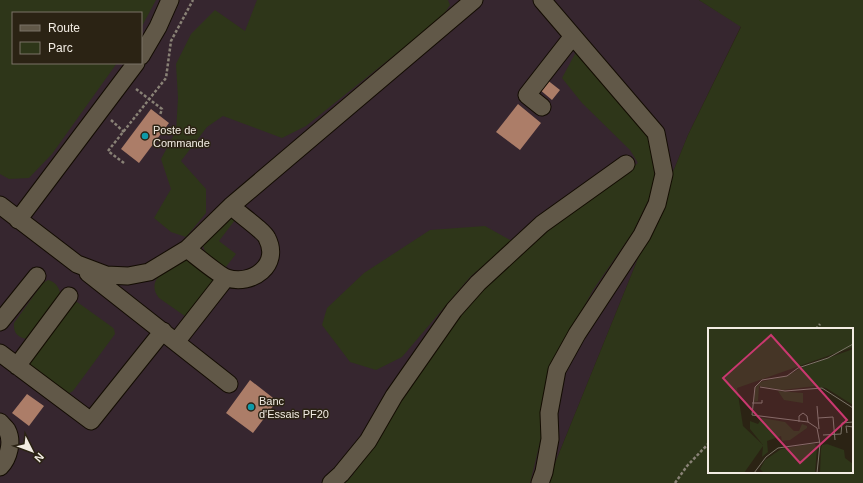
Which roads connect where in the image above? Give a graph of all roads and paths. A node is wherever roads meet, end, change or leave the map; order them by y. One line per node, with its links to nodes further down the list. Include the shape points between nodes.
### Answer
1 (170, 0): 6 (street)
2 (193, 0): 9 (path, via 171,41 166,78)
3 (474, 0): 15 (street)
4 (542, 0): 5 (street)
5 (573, 36): 10 (street, via 527,95); 34 (street, via 656,133 664,174 657,204 642,235 556,370 549,413 550,439)
6 (142, 54)
7 (135, 64): 8 (street)
8 (124, 80): 9 (path); 16 (street)
9 (148, 99): 11 (path, via 162,109); 12 (path, via 108,152)
10 (542, 107)
11 (160, 115)
12 (124, 163)
13 (626, 164): 33 (street, via 542,224 478,283 454,310 394,396 368,441)
14 (0, 205): 16 (street)
15 (231, 206): 17 (street); 20 (street, via 267,236 270,255 269,262 260,273 246,279)
16 (18, 220): 18 (street)
17 (187, 249): 18 (street, via 149,272 128,276 106,275); 20 (street)
18 (77, 264): 25 (street)
19 (37, 276): 22 (street)
20 (226, 278): 26 (street)
21 (69, 296): 28 (street)
22 (0, 322)
23 (820, 324): 24 (path)
24 (817, 328)
25 (163, 331): 26 (street); 28 (street, via 91,421)
26 (176, 342): 29 (street)
27 (0, 353): 28 (street)
28 (17, 366)
29 (230, 384)
30 (0, 422): 32 (street, via 7,430 10,448)
31 (708, 444): 35 (path)
32 (0, 467)
33 (331, 483)
34 (540, 483)
35 (675, 483)

